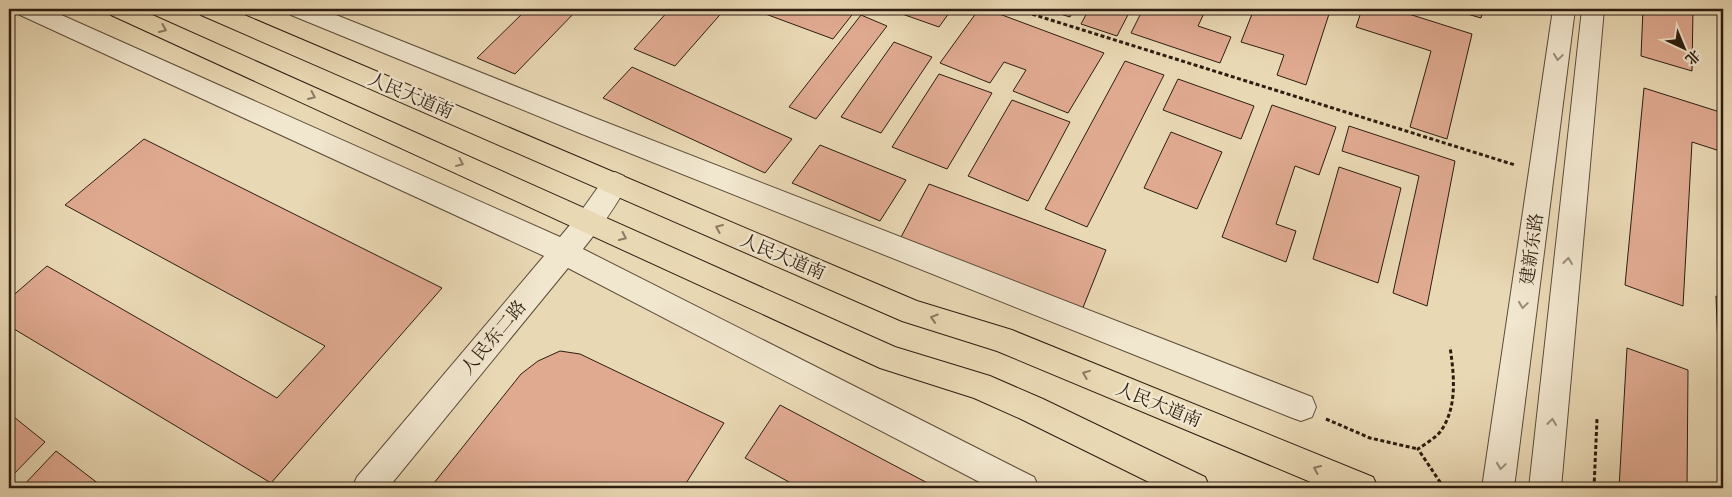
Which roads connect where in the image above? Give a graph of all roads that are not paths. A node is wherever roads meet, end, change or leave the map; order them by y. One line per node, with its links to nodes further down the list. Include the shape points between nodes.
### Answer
1 (28, 9): 11 (street, via 528,234)
2 (119, 9): 8 (main road, one-way to 8)
3 (209, 9): 7 (main road, 人民大道南)
4 (299, 9): 9 (street, via 586,126)
5 (1564, 9): 14 (street, 建新东路, one-way to 14)
6 (1593, 9): 15 (street, 建新东路, one-way to 6)
7 (615, 183): 8 (street, 人民东二路); 13 (main road, 人民大道南, one-way to 7, via 1002,339 912,312)
8 (589, 222): 10 (street, 人民东二路); 12 (main road, one-way to 12, via 890,359 979,386)
9 (1301, 406)
10 (368, 488)
11 (1024, 488)
12 (1194, 488)
13 (1362, 488)
14 (1498, 488)
15 (1545, 488)

